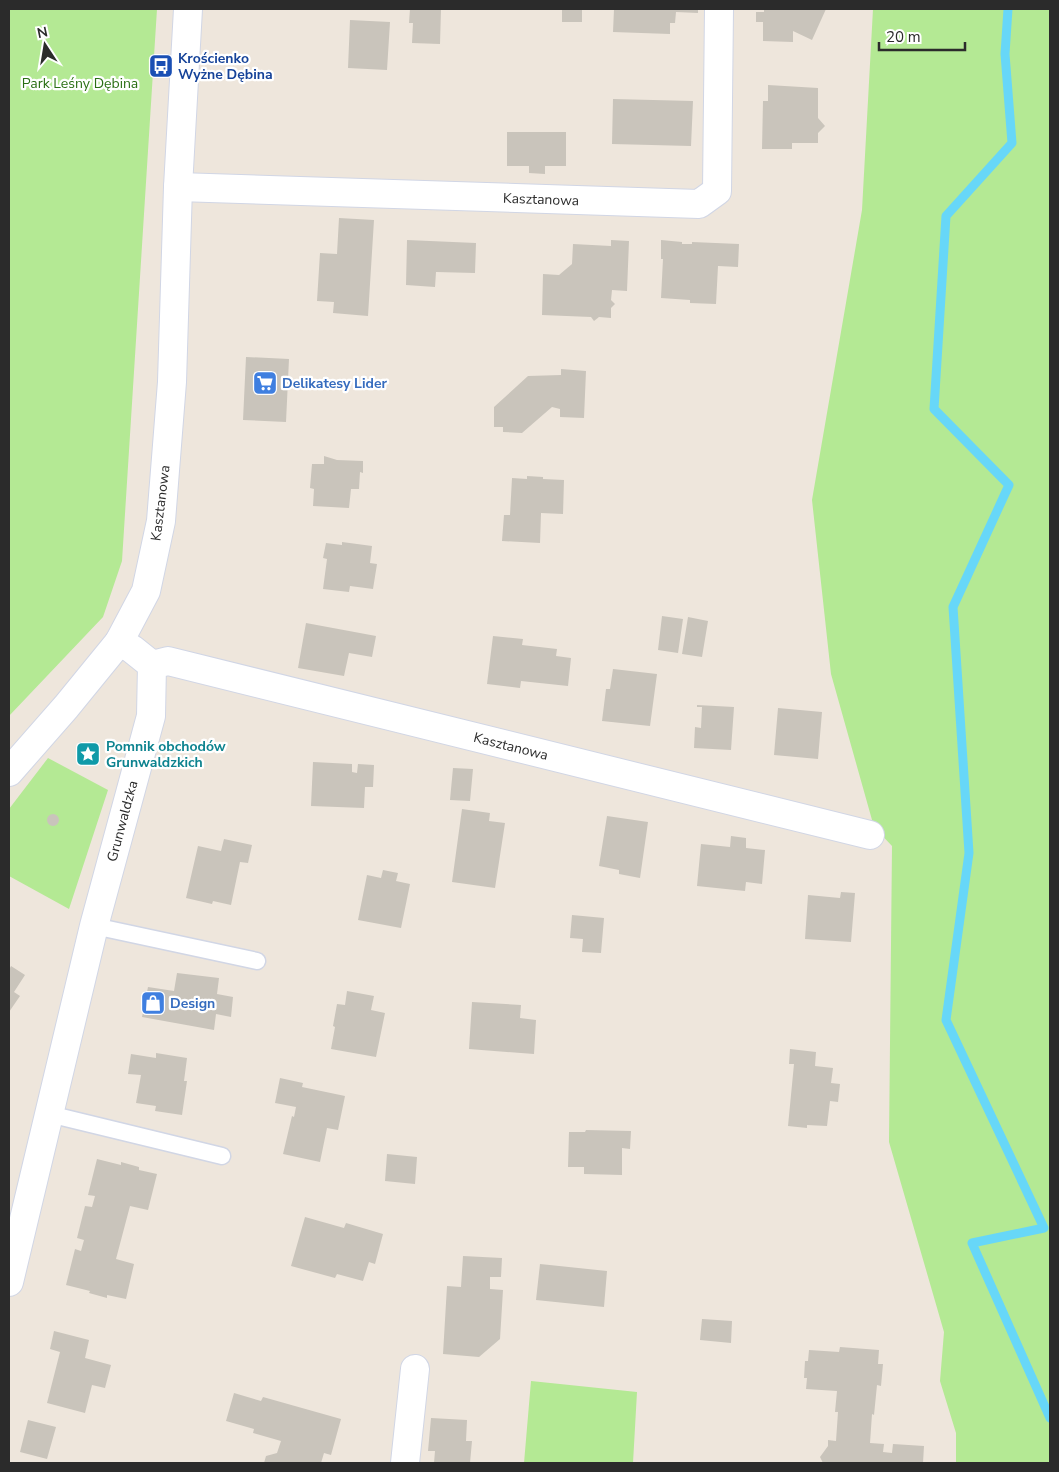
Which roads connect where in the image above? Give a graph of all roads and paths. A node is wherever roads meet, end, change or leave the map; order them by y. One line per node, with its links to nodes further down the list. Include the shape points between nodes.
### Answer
1 (188, 9): 3 (street, Kasztanowa)
2 (719, 9): 3 (street, Kasztanowa, via 717,191 699,204)
3 (178, 187): 4 (street, Kasztanowa, via 172,382 161,521 146,592)
4 (119, 642): 5 (street); 6 (street, Kasztanowa)
5 (152, 665): 7 (street, Kasztanowa, via 168,661); 8 (street, Grunwaldzka, via 152,716)
6 (9, 772)
7 (870, 835)
8 (94, 926): 9 (lane); 10 (street, Grunwaldzka)
9 (256, 962)
10 (49, 1114): 11 (lane); 12 (street, Grunwaldzka)
11 (222, 1156)
12 (9, 1282)
13 (415, 1369): 14 (street)
14 (405, 1463)

